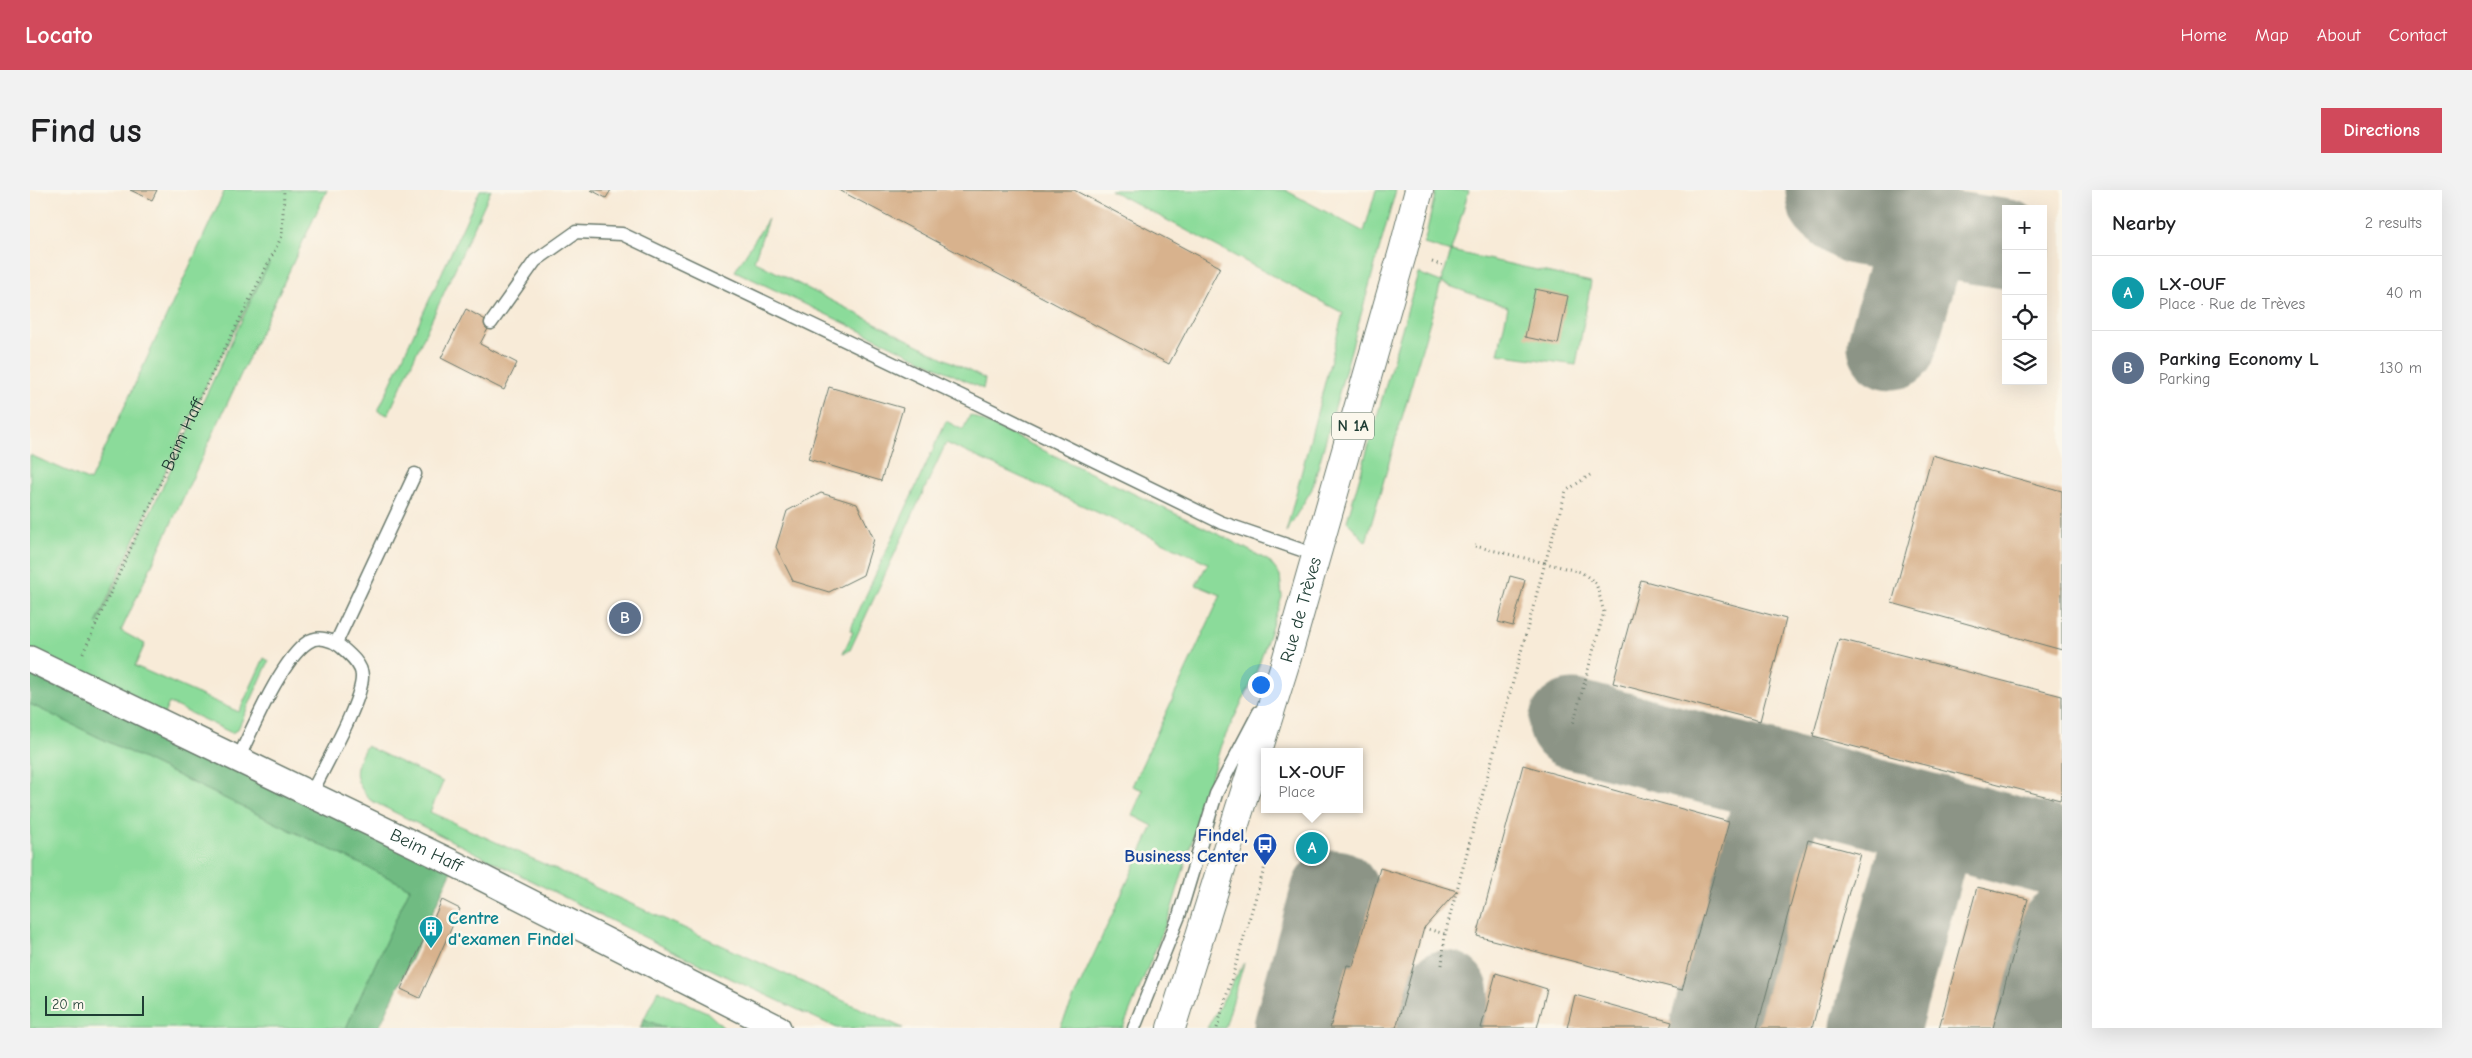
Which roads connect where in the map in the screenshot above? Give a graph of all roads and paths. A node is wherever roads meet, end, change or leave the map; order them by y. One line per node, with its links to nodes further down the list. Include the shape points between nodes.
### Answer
1 (284, 190): 12 (path, Beim Haff, via 282,236 193,411)
2 (1419, 190): 7 (main road, Rue de Trèves / N 1A)
3 (492, 323): 7 (lane, via 535,261 576,232 622,234 1220,522)
4 (415, 474): 9 (lane)
5 (1590, 474): 8 (path, via 1566,491)
6 (1475, 546): 8 (path)
7 (1316, 555): 11 (main road, Rue de Trèves / N 1A)
8 (1545, 563): 13 (path, via 1581,572 1596,583 1604,612); 18 (path)
9 (336, 643): 14 (lane, via 321,638 309,641 293,656); 15 (lane, via 353,658 362,674 360,693)
10 (30, 658): 12 (street, Beim Haff)
11 (1286, 661): 21 (lane, via 1216,794 1179,916); 22 (main road, Rue de Trèves / N 1A)
12 (71, 678): 14 (street, Beim Haff)
13 (1573, 724)
14 (238, 759): 15 (street, Beim Haff)
15 (312, 794): 20 (street, Beim Haff)
16 (1265, 866): 23 (path)
17 (1424, 928): 18 (path)
18 (1445, 934): 19 (path)
19 (1442, 965)
20 (778, 1028)
21 (1134, 1028)
22 (1171, 1028)
23 (1217, 1028)

